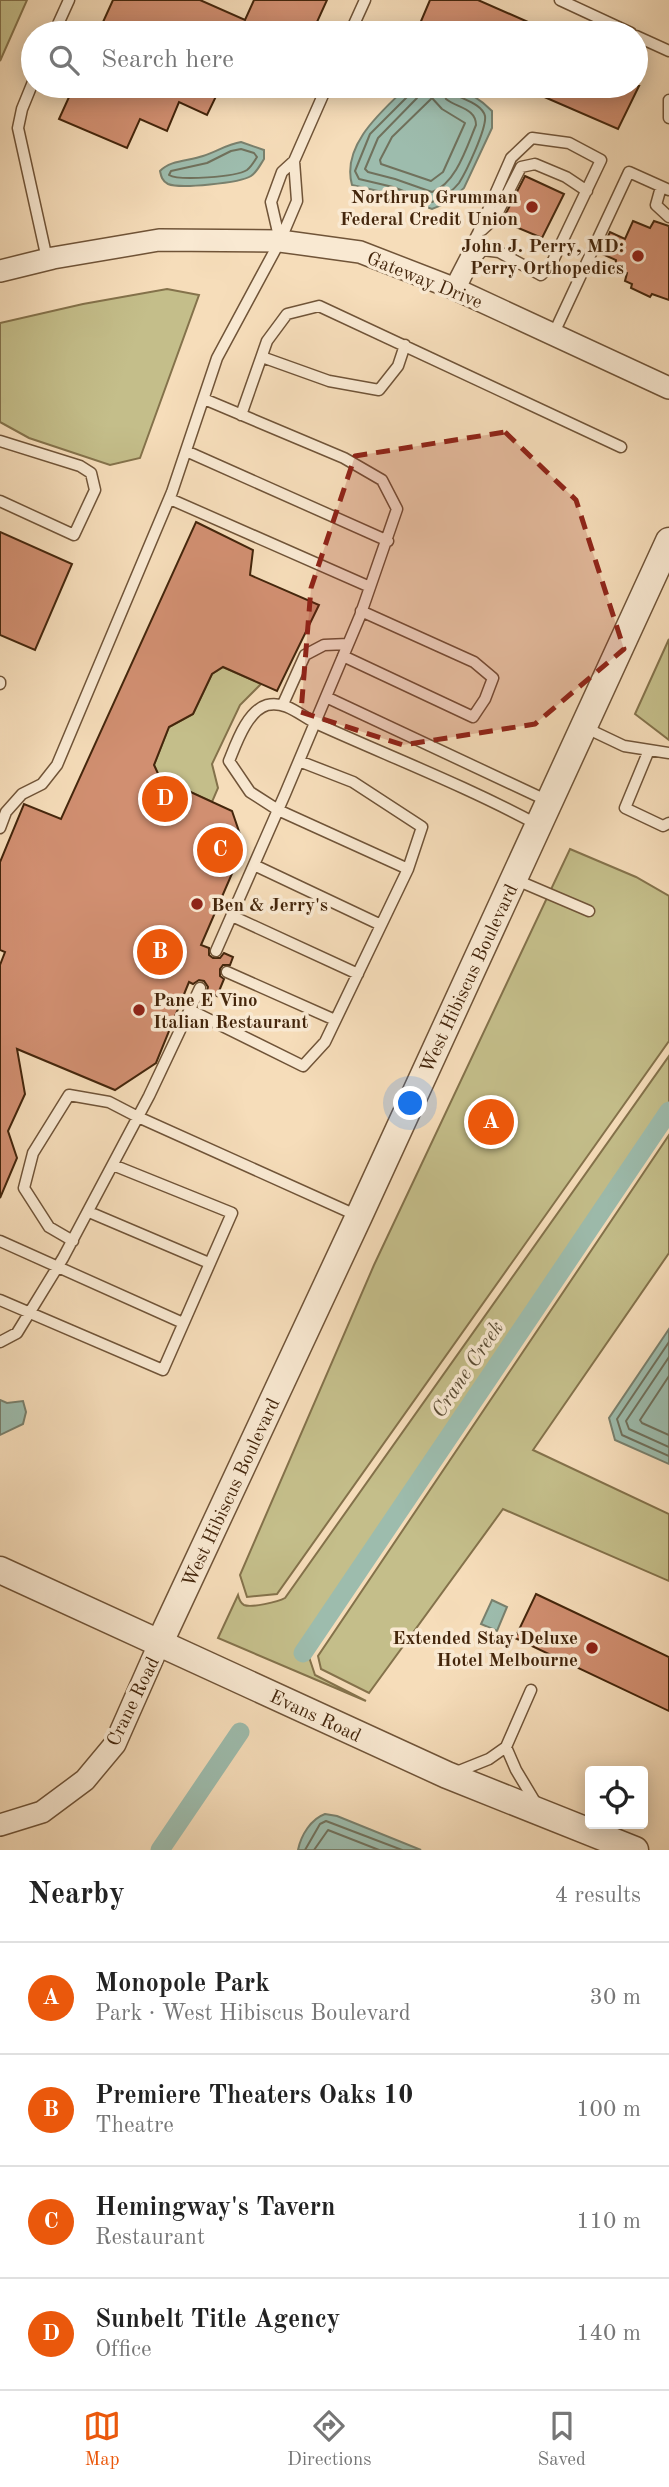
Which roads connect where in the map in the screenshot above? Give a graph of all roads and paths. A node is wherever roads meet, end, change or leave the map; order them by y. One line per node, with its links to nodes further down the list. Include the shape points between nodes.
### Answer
1 (69, 0): 4 (lane)
2 (365, 0): 5 (lane)
3 (560, 0): 6 (lane)
4 (59, 21)
5 (356, 21)
6 (605, 21)
7 (648, 41): 8 (lane)
8 (669, 51)
9 (26, 98): 19 (lane, via 18,128)
10 (322, 98): 13 (lane)
11 (669, 100): 12 (lane)
12 (669, 118)
13 (294, 161): 18 (lane, via 297,201); 18 (lane, via 282,172 271,202)
14 (665, 189): 16 (lane, via 656,205); 22 (lane, via 629,172)
15 (587, 191): 17 (lane, via 535,164 521,167 495,218); 17 (lane, via 601,160 569,144 532,138 511,158); 21 (lane, via 550,267 541,275 499,251 483,250)
16 (669, 216)
17 (478, 233): 21 (lane)
18 (280, 241): 19 (street, Gateway Drive, via 159,240); 21 (street, Gateway Drive, via 360,252); 26 (lane, via 217,358)
19 (47, 259): 20 (street, Gateway Drive)
20 (0, 271)
21 (454, 290): 22 (street, Gateway Drive)
22 (553, 335): 25 (street, Gateway Drive)
23 (405, 345): 24 (lane, via 398,366 379,390 329,381); 24 (lane, via 319,306 287,314 267,341); 29 (lane)
24 (262, 357): 27 (lane)
25 (669, 388)
26 (204, 399): 27 (lane); 30 (lane)
27 (241, 415): 33 (lane, via 344,458 382,480 397,509)
28 (0, 441): 32 (lane, via 80,466 91,473 95,490 74,535)
29 (621, 447)
30 (186, 451): 31 (lane); 33 (lane)
31 (170, 499): 35 (lane); 49 (lane, via 57,765 41,784 22,794)
32 (0, 501)
33 (388, 541): 35 (lane)
34 (669, 541): 42 (street, West Hibiscus Boulevard)
35 (370, 587): 36 (lane)
36 (361, 611): 37 (lane); 38 (lane, via 474,662 493,678 485,699 473,717)
37 (348, 644): 38 (lane); 40 (lane, via 324,645 305,655)
38 (343, 656): 39 (lane)
39 (326, 698): 41 (lane); 47 (lane)
40 (283, 704): 41 (lane); 46 (lane, via 265,705 244,726 229,761 250,792)
41 (315, 723): 45 (lane); 47 (lane, via 502,805)
42 (584, 727): 43 (lane, via 624,746); 47 (street, West Hibiscus Boulevard)
43 (649, 750): 44 (lane); 48 (lane, via 625,808 663,826)
44 (669, 752)
45 (299, 761): 46 (lane); 51 (lane, via 353,782 422,827)
46 (278, 810): 50 (lane); 51 (lane)
47 (544, 814): 52 (street, West Hibiscus Boulevard)
48 (669, 823)
49 (0, 828)
50 (254, 865): 54 (lane); 55 (lane)
51 (408, 869): 55 (lane)
52 (514, 879): 53 (lane); 65 (street, West Hibiscus Boulevard)
53 (589, 911)
54 (232, 916): 56 (lane); 58 (lane)
55 (382, 925): 58 (lane)
56 (216, 951)
57 (227, 972): 61 (lane)
58 (358, 974): 61 (lane)
59 (200, 988): 60 (lane)
60 (190, 1010): 61 (lane, via 303,1066 325,1042); 62 (lane)
61 (335, 1020)
62 (138, 1117): 63 (lane); 65 (lane); 67 (lane, via 109,1102 68,1095 33,1153 24,1188 49,1227)
63 (113, 1165): 64 (lane); 68 (lane, via 232,1213)
64 (89, 1212): 67 (lane); 68 (lane)
65 (359, 1216): 75 (street, West Hibiscus Boulevard)
66 (0, 1241): 69 (lane)
67 (73, 1241): 69 (lane)
68 (209, 1264): 72 (lane)
69 (58, 1266): 71 (lane); 72 (lane)
70 (0, 1300): 71 (lane)
71 (29, 1313): 72 (lane, via 163,1370); 73 (lane, via 17,1333)
72 (183, 1324)
73 (0, 1342)
74 (0, 1570): 75 (street, Evans Road)
75 (160, 1642): 78 (street, Evans Road); 80 (street, Crane Road, via 115,1744 85,1780 42,1812)
76 (531, 1690): 77 (lane)
77 (506, 1747): 78 (lane, via 489,1759); 79 (lane)
78 (447, 1775): 79 (street, Evans Road)
79 (544, 1816): 81 (street, Evans Road)
80 (0, 1825)
81 (635, 1850)

